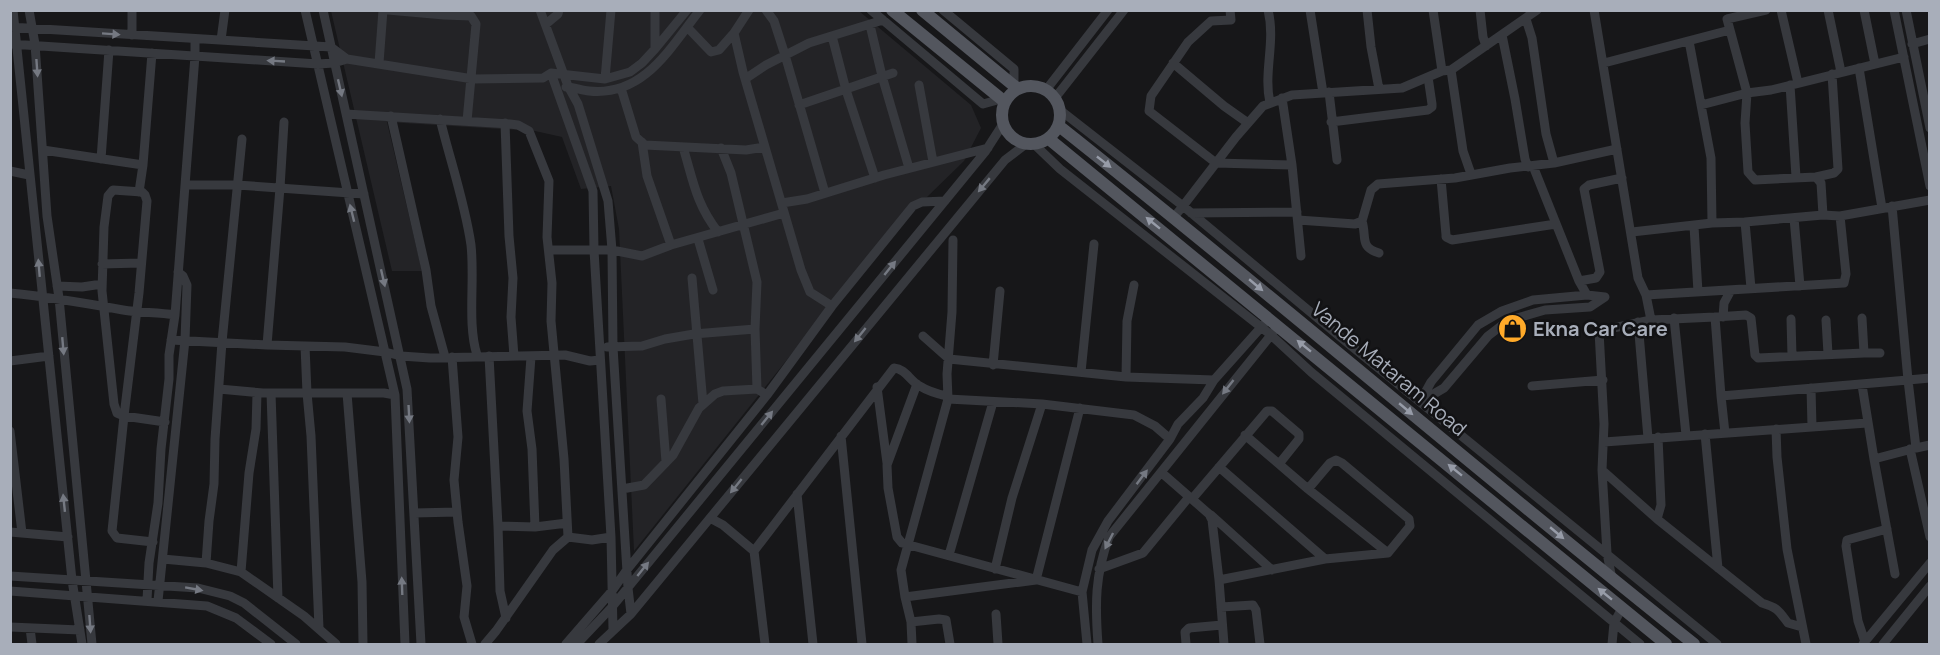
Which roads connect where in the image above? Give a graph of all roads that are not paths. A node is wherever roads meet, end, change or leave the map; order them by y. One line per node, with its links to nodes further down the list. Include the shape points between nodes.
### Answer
1 (13, 10): 41 (street)
2 (29, 10): 43 (street)
3 (132, 10): 46 (street)
4 (225, 10): 51 (street)
5 (305, 10): 56 (street)
6 (323, 10): 58 (street)
7 (385, 10): 35 (street); 67 (street)
8 (540, 10): 39 (street)
9 (559, 10): 39 (street)
10 (611, 10): 82 (street)
11 (655, 10): 59 (street)
12 (687, 10): 59 (street)
13 (700, 10): 42 (street)
14 (749, 10): 45 (street)
15 (766, 10): 62 (street, via 774,21)
16 (871, 10): 38 (street)
17 (892, 10): 96 (main road)
18 (922, 10): 87 (main road)
19 (944, 10): 87 (street, via 1014,69)
20 (1108, 10): 95 (street)
21 (1124, 10): 95 (street)
22 (1230, 10): 68 (street, via 1231,20 1211,21)
23 (1268, 10): 97 (street)
24 (1310, 10): 92 (street)
25 (1366, 10): 90 (street)
26 (1433, 10): 74 (street)
27 (1480, 10): 57 (street)
28 (1594, 10): 69 (street)
29 (1766, 10): 37 (street)
30 (1781, 10): 84 (street)
31 (1828, 10): 76 (street)
32 (1864, 10): 71 (street)
33 (1894, 10): 64 (street)
34 (1906, 10): 55 (street)
35 (444, 13): 81 (street, via 474,19)
36 (1531, 14): 47 (street); 126 (street, via 1546,134)
37 (1726, 15): 44 (street)
38 (883, 20): 40 (street); 96 (street, via 983,104)
39 (546, 24): 77 (street)
40 (870, 25): 48 (street); 79 (street)
41 (13, 27): 43 (street); 53 (street)
42 (687, 27): 45 (street, via 711,52 719,50); 89 (street, via 657,66)
43 (33, 28): 46 (street, one-way to 46); 54 (street)
44 (1730, 30): 52 (street); 93 (street)
45 (734, 33): 83 (street)
46 (132, 35): 49 (street)
47 (1502, 35): 57 (street); 129 (street, via 1525,159)
48 (832, 36): 62 (street); 91 (street)
49 (195, 39): 51 (street); 63 (street)
50 (1929, 39): 55 (street)
51 (221, 40): 56 (street)
52 (1689, 41): 69 (street); 99 (street)
53 (13, 44): 54 (street); 73 (street)
54 (35, 44): 60 (street); 120 (street, one-way to 120)
55 (1912, 44): 110 (street)
56 (314, 46): 58 (street); 70 (street)
57 (1486, 46): 74 (street)
58 (331, 47): 65 (street); 66 (street)
59 (655, 49): 82 (street, via 630,72)
60 (110, 50): 61 (street); 122 (street)
61 (152, 53): 63 (street); 127 (street)
62 (785, 55): 83 (street); 98 (street)
63 (195, 56): 70 (street, one-way to 63); 139 (street)
64 (1904, 57): 71 (street); 119 (street)
65 (347, 59): 66 (street); 67 (street)
66 (334, 63): 70 (street); 100 (street, one-way to 100)
67 (379, 63): 81 (street)
68 (1173, 63): 107 (street); 125 (street, via 1150,96 1149,111)
69 (1604, 63): 121 (street)
70 (318, 64): 144 (street)
71 (1875, 64): 72 (street)
72 (1859, 68): 76 (street); 151 (street)
73 (15, 69): 133 (street)
74 (1447, 71): 80 (street); 132 (street)
75 (893, 73): 79 (street)
76 (1837, 73): 84 (street); 135 (street, via 1838,169)
77 (564, 74): 78 (street); 82 (street); 85 (street)
78 (547, 75): 81 (street); 88 (street)
79 (882, 76): 91 (street); 130 (street)
80 (1428, 77): 90 (street, via 1402,88); 105 (street, via 1432,107 1428,110)
81 (473, 79): 103 (street)
82 (605, 79)
83 (745, 80): 116 (street)
84 (1794, 84): 93 (street); 134 (street)
85 (568, 86): 88 (street); 89 (street, via 589,91); 173 (street, via 578,104 604,185)
86 (919, 86): 124 (street)
87 (1016, 87): 95 (main road, via 1037,87); 96 (main road)
88 (556, 88): 172 (street, via 593,191)
89 (621, 88): 113 (street, via 636,137)
90 (1379, 89): 92 (street)
91 (846, 90): 98 (street); 136 (street)
92 (1326, 93): 94 (street); 105 (street)
93 (1747, 93): 99 (street); 134 (street, via 1748,172 1755,180)
94 (1282, 98): 97 (street); 128 (street)
95 (1054, 99): 109 (main road); 150 (street)
96 (1003, 101): 108 (main road)
97 (1270, 104): 107 (street, via 1263,106)
98 (799, 105): 145 (street)
99 (1701, 105): 161 (street, via 1711,158)
100 (346, 114): 101 (street); 146 (street)
101 (391, 116): 102 (street); 228 (street, via 432,306)
102 (440, 119): 103 (street); 223 (street, via 468,226 473,267 472,339)
103 (467, 121): 106 (street)
104 (284, 122): 142 (street)
105 (1331, 122): 123 (street)
106 (505, 123): 171 (street, via 529,131 549,182); 225 (street)
107 (1248, 123): 125 (street)
108 (1003, 124): 114 (main road, via 1011,137); 118 (street)
109 (1059, 126): 112 (main road); 157 (main road, Vande Mataram Road, one-way to 157)
110 (1929, 128)
111 (242, 139): 140 (street)
112 (1048, 139): 114 (main road); 206 (main road, Vande Mataram Road, one-way to 112)
113 (642, 142): 115 (street); 170 (street, via 647,176)
114 (1030, 144): 206 (street); 291 (street, one-way to 291, via 1005,160)
115 (683, 147): 117 (street); 165 (street, via 697,196)
116 (765, 147): 117 (street); 149 (street)
117 (721, 148): 163 (street)
118 (988, 148): 124 (street); 148 (street)
119 (1926, 148): 141 (street)
120 (44, 150): 122 (street); 183 (street, via 47,216)
121 (1617, 150): 126 (street); 137 (street)
122 (102, 159): 127 (street)
123 (1337, 160)
124 (933, 162): 130 (street)
125 (1216, 163): 128 (street); 150 (street)
126 (1554, 163): 129 (street)
127 (143, 165): 143 (street)
128 (1292, 165): 155 (street)
129 (1530, 167): 132 (street); 162 (street)
130 (909, 168): 136 (street)
131 (10, 171): 133 (street)
132 (1471, 174): 138 (street)
133 (29, 175): 193 (street, one-way to 133)
134 (1796, 177): 135 (street)
135 (1816, 177): 154 (street, via 1821,183)
136 (875, 178): 145 (street)
137 (1622, 178): 166 (street); 180 (street, via 1584,189 1600,272 1596,278)
138 (1441, 179): 159 (street, via 1378,183 1371,190); 162 (street, via 1446,237 1452,240)
139 (185, 185): 140 (street); 178 (street)
140 (237, 185): 142 (street); 212 (street)
141 (1929, 186)
142 (280, 188): 144 (street); 213 (street)
143 (139, 192): 176 (street, via 144,193 147,201); 177 (street, via 109,192)
144 (347, 192): 146 (street); 217 (street, one-way to 144)
145 (825, 193): 149 (street)
146 (364, 194): 222 (street, one-way to 222)
147 (1929, 200): 151 (street)
148 (945, 201): 196 (street, via 913,206); 331 (street, one-way to 148)
149 (782, 203): 152 (street)
150 (1183, 206): 153 (street); 157 (street)
151 (1887, 207): 156 (street); 239 (street)
152 (784, 213): 163 (street); 196 (street, via 810,292)
153 (1191, 213): 155 (street); 257 (street)
154 (1823, 215): 156 (street); 158 (street)
155 (1298, 216): 159 (street, via 1345,224); 175 (street)
156 (1840, 216): 184 (street, via 1844,283)
157 (1174, 217): 323 (main road, Vande Mataram Road, one-way to 323)
158 (1794, 218): 160 (street); 184 (street)
159 (1362, 221): 174 (street, via 1366,247)
160 (1745, 222): 161 (street); 185 (street)
161 (1712, 223): 164 (street)
162 (1556, 224): 180 (street)
163 (743, 225): 165 (street); 207 (street, via 757,282)
164 (1694, 226): 166 (street); 189 (street)
165 (718, 232): 167 (street)
166 (1632, 232): 192 (street, via 1638,278)
167 (698, 238): 170 (street); 186 (street)
168 (953, 240): 230 (street)
169 (1094, 244): 234 (street)
170 (671, 245): 173 (street, via 642,256)
171 (549, 250): 172 (street); 226 (street)
172 (594, 250): 173 (street); 215 (street)
173 (612, 250): 216 (street)
174 (1379, 253)
175 (1301, 256)
176 (140, 263): 177 (street); 197 (street)
177 (102, 264): 181 (street)
178 (178, 272): 198 (street); 211 (street, via 187,285)
179 (692, 278): 208 (street)
180 (1580, 281): 191 (street)
181 (102, 284): 183 (street); 195 (street)
182 (1134, 285): 235 (street, via 1127,321)
183 (57, 286): 194 (street)
184 (1800, 286): 185 (street)
185 (1751, 288): 187 (street)
186 (713, 290)
187 (1731, 290): 189 (street); 199 (street)
188 (1000, 291): 233 (street)
189 (1698, 292): 192 (street)
190 (10, 293): 193 (street)
191 (1587, 295): 257 (street, via 1533,300 1478,325 1431,382); 257 (street, via 1605,297 1590,308 1545,310 1501,326 1444,388)
192 (1646, 295): 203 (street)
193 (42, 296): 194 (street); 221 (street)
194 (58, 298): 195 (street); 327 (street, one-way to 327)
195 (104, 305): 197 (street); 261 (street, via 114,404 117,413)
196 (832, 306): 252 (street)
197 (136, 311): 198 (street); 261 (street)
198 (175, 315): 210 (street)
199 (1719, 317): 200 (street); 227 (street, via 1751,318 1758,358); 253 (street)
200 (1674, 318): 203 (street); 270 (street)
201 (1862, 318): 218 (street)
202 (1791, 319): 227 (street)
203 (1651, 320): 205 (street)
204 (1826, 320): 220 (street)
205 (1638, 322): 238 (street, via 1599,331); 272 (street)
206 (1270, 326): 237 (street); 283 (street, one-way to 283); 343 (main road, Vande Mataram Road, one-way to 206); 348 (street, via 1311,372)
207 (755, 329): 208 (street); 246 (street)
208 (698, 334): 216 (street, via 642,346); 258 (street)
209 (923, 336): 230 (street)
210 (171, 340): 211 (street); 262 (street)
211 (184, 340): 212 (street); 310 (street)
212 (222, 342): 213 (street); 245 (street)
213 (267, 345): 214 (street)
214 (305, 346): 217 (street); 249 (street)
215 (599, 347): 216 (street); 231 (street)
216 (613, 347): 284 (street)
217 (385, 351): 222 (street); 251 (street)
218 (1864, 353): 219 (street); 220 (street)
219 (1880, 353)
220 (1828, 354): 227 (street)
221 (49, 356): 232 (street); 299 (street, one-way to 221)
222 (401, 356): 228 (street); 289 (street, one-way to 289, via 407,389)
223 (477, 356): 224 (street); 228 (street)
224 (489, 356): 225 (street); 294 (street)
225 (514, 356): 229 (street)
226 (554, 356): 229 (street); 231 (street); 293 (street)
227 (1792, 356)
228 (449, 357): 288 (street, via 458,437 454,480)
229 (531, 357): 295 (street, via 527,411)
230 (949, 359): 233 (street); 254 (street)
231 (600, 360): 301 (street)
232 (10, 361)
233 (993, 365): 234 (street)
234 (1081, 372): 235 (street)
235 (1126, 377): 237 (street)
236 (1929, 378): 239 (street)
237 (1214, 380): 273 (street)
238 (1603, 380): 242 (street); 274 (street)
239 (1908, 380): 241 (street); 276 (street)
240 (917, 384): 243 (street, via 897,367); 254 (street); 280 (street)
241 (1862, 385): 244 (street); 263 (street)
242 (1532, 386)
243 (878, 387): 271 (street); 280 (street)
244 (1810, 388): 253 (street); 264 (street)
245 (219, 389): 247 (street); 312 (street)
246 (757, 389): 252 (street); 258 (street, via 723,390)
247 (257, 393): 248 (street); 320 (street)
248 (271, 393): 249 (street); 338 (street)
249 (307, 393): 250 (street); 353 (street)
250 (347, 393): 251 (street); 363 (street)
251 (395, 395): 364 (street, one-way to 251)
252 (767, 395): 319 (street)
253 (1721, 396): 267 (street)
254 (948, 397): 256 (street); 305 (street)
255 (661, 399): 278 (street)
256 (993, 402): 259 (street); 309 (street)
257 (1420, 402): 308 (street)
258 (703, 404): 278 (street)
259 (1042, 405): 260 (street); 315 (street, via 1012,498)
260 (1080, 408): 273 (street, via 1134,415); 325 (street)
261 (124, 416): 262 (street); 304 (street, via 112,531 119,539)
262 (165, 422): 304 (street)
263 (1867, 423): 264 (street); 277 (street)
264 (1812, 427): 265 (street)
265 (1776, 429): 267 (street); 351 (street, via 1787,549)
266 (10, 431): 298 (street)
267 (1725, 433): 268 (street)
268 (1705, 434): 270 (street); 314 (street)
269 (1245, 435): 279 (street); 279 (street, via 1269,411 1298,432 1299,439); 281 (street)
270 (1686, 435): 272 (street)
271 (841, 436): 286 (street); 373 (street)
272 (1653, 438): 274 (street); 292 (street, via 1661,505)
273 (1170, 439): 334 (street, one-way to 273, via 1092,550 1108,521)
274 (1604, 442): 282 (street)
275 (1929, 445): 276 (street)
276 (1913, 448): 277 (street); 303 (street)
277 (1874, 459): 296 (street)
278 (666, 462): 284 (street, via 644,485)
279 (1278, 464): 285 (street)
280 (887, 465): 302 (street)
281 (1219, 467): 287 (street); 311 (street)
282 (1602, 470): 292 (street); 308 (street)
283 (1162, 473): 287 (street); 316 (street, one-way to 316, via 1109,537)
284 (622, 489): 319 (street)
285 (1308, 489): 307 (street); 307 (street, via 1330,463 1342,463 1409,519 1410,526)
286 (797, 494): 306 (street); 372 (street)
287 (1191, 498): 290 (street); 316 (street, via 1143,553)
288 (457, 512): 289 (street); 366 (street, via 467,586 464,617)
289 (414, 513): 365 (street)
290 (1209, 514): 318 (street); 326 (street)
291 (710, 518): 306 (street); 344 (street)
292 (1657, 519): 314 (street)
293 (567, 523): 295 (street); 300 (street)
294 (498, 526): 295 (street); 346 (street, via 500,591)
295 (535, 527)
296 (1887, 529): 321 (street); 356 (street, via 1847,540)
297 (10, 532): 298 (street)
298 (22, 533): 299 (street)
299 (68, 537): 324 (street)
300 (568, 537): 301 (street); 346 (street, via 553,550)
301 (611, 537): 333 (street)
302 (897, 537): 305 (street); 317 (street)
303 (1929, 537)
304 (153, 542): 328 (street)
305 (908, 545): 309 (street); 317 (street)
306 (754, 551): 371 (street)
307 (1388, 553): 311 (street)
308 (1607, 553): 323 (street); 386 (street)
309 (949, 555): 315 (street)
310 (163, 559): 312 (street); 329 (street)
311 (1325, 559): 318 (street)
312 (206, 563): 320 (street)
313 (1929, 563): 356 (street)
314 (1718, 568): 351 (street, via 1762,603 1778,609 1788,623)
315 (995, 569): 325 (street)
316 (1099, 569): 378 (street, via 1095,604)
317 (901, 570): 337 (street)
318 (1272, 570): 326 (street)
319 (626, 571): 331 (street); 333 (street)
320 (241, 572): 338 (street)
321 (1895, 574)
322 (10, 576): 324 (street)
323 (1612, 579): 385 (main road, Vande Mataram Road)
324 (72, 580): 327 (street); 335 (street)
325 (1035, 580): 334 (street); 337 (street)
326 (1219, 580): 342 (street)
327 (86, 582): 328 (street); 336 (street)
328 (149, 584): 329 (street); 339 (street)
329 (160, 585): 340 (street); 361 (street, one-way to 361, via 230,596)
330 (1929, 586): 388 (street)
331 (627, 588): 341 (street); 344 (street)
332 (10, 591): 335 (street)
333 (612, 591): 341 (street); 368 (street)
334 (1082, 592): 377 (street)
335 (74, 596): 336 (street); 354 (street)
336 (88, 596): 339 (street); 359 (street, one-way to 359)
337 (905, 597): 347 (street)
338 (278, 598): 353 (street)
339 (147, 600): 340 (street)
340 (158, 601): 360 (street, via 219,610)
341 (612, 607): 355 (street); 369 (street)
342 (1221, 607): 349 (street); 381 (street, via 1253,604)
343 (1622, 608): 348 (street); 384 (main road, Vande Mataram Road)
344 (631, 614): 355 (street)
345 (996, 614): 376 (street)
346 (506, 618): 367 (street)
347 (911, 622): 374 (street); 375 (street, via 946,620)
348 (1614, 623): 382 (street); 383 (street)
349 (1222, 625): 379 (street, via 1189,628 1185,632); 380 (street)
350 (10, 627): 352 (street)
351 (1802, 627): 387 (street)
352 (30, 628): 354 (street); 357 (street)
353 (320, 628): 362 (street)
354 (80, 630): 358 (street)
355 (613, 630): 370 (street)
356 (1864, 643)
357 (32, 645)
358 (82, 645)
359 (92, 645)
360 (271, 645)
361 (296, 645)
362 (336, 645)
363 (363, 645)
364 (405, 645)
365 (421, 645)
366 (472, 645)
367 (485, 645)
368 (566, 645)
369 (577, 645)
370 (598, 645)
371 (765, 645)
372 (813, 645)
373 (862, 645)
374 (912, 645)
375 (950, 645)
376 (998, 645)
377 (1087, 645)
378 (1098, 645)
379 (1186, 645)
380 (1224, 645)
381 (1260, 645)
382 (1612, 645)
383 (1640, 645)
384 (1666, 645)
385 (1694, 645)
386 (1717, 645)
387 (1806, 645)
388 (1883, 645)

